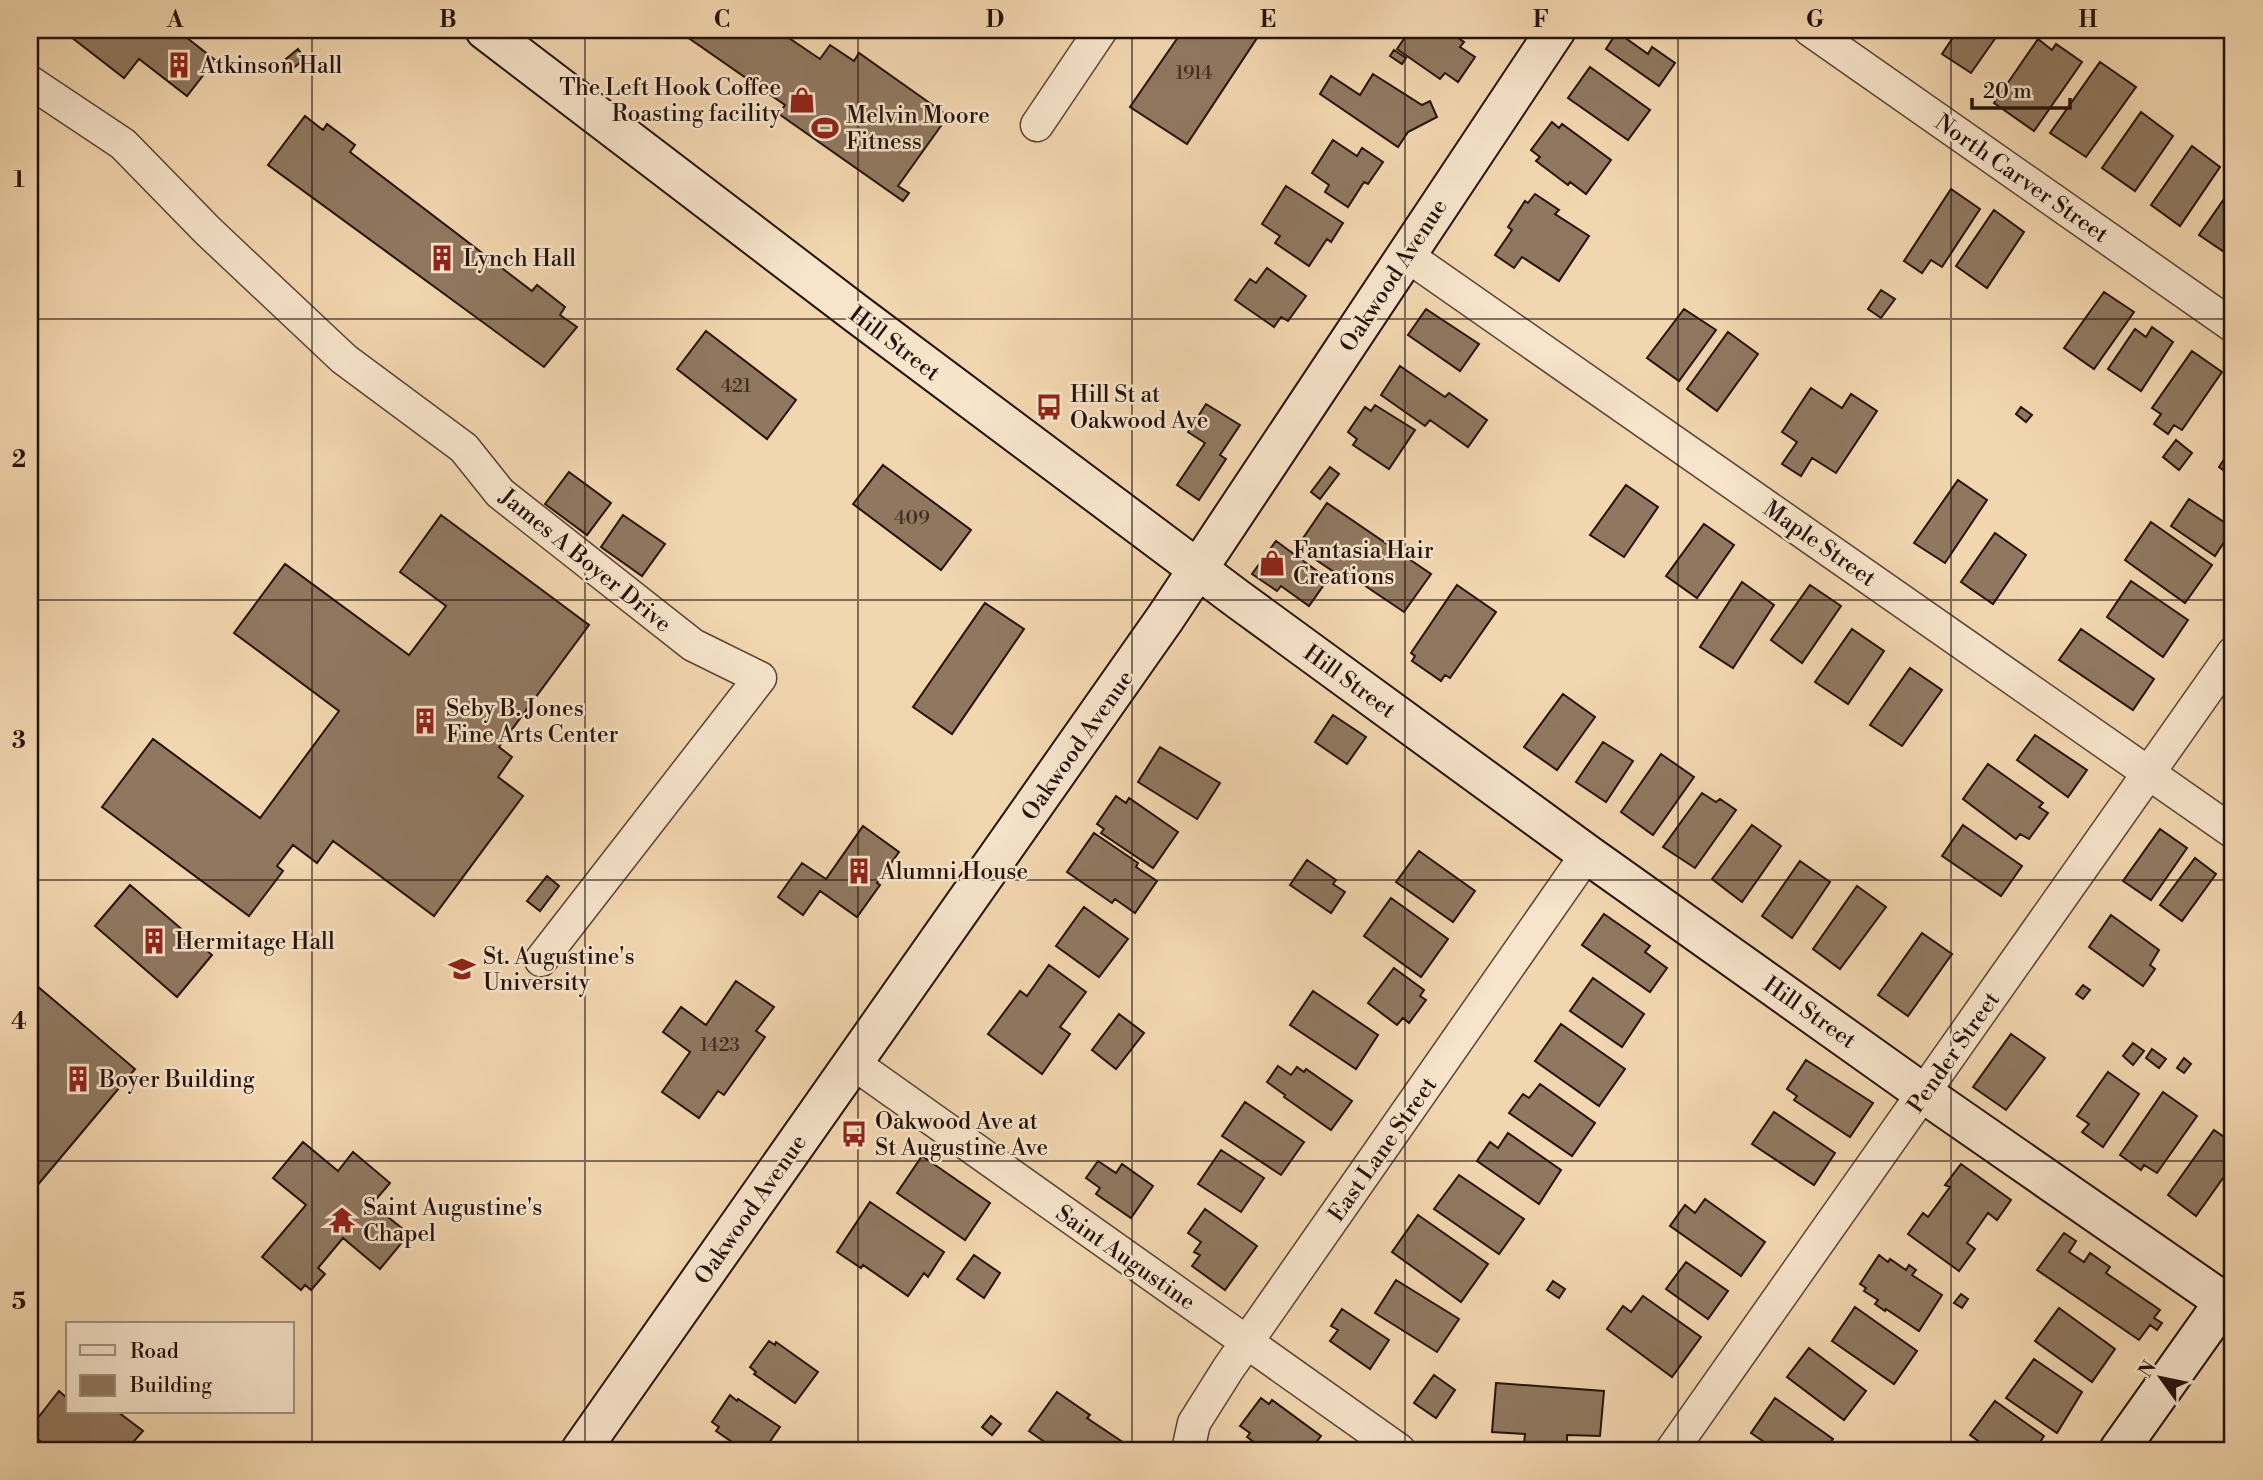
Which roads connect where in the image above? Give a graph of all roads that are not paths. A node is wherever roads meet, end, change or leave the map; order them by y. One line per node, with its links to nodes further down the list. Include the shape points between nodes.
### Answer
1 (485, 30): 9 (street, Hill Street)
2 (1101, 30): 6 (street)
3 (1556, 30): 7 (street, Oakwood Avenue)
4 (1810, 30): 8 (street, North Carver Street)
5 (30, 82): 14 (street, James A Boyer Drive, via 123,144 344,359 464,449 500,493 693,645 760,678)
6 (1037, 125)
7 (1406, 255): 9 (street, Oakwood Avenue); 11 (street, Maple Street)
8 (2233, 326)
9 (1198, 570): 13 (street, Hill Street); 15 (street, Oakwood Avenue)
10 (2233, 653): 11 (street, Pender Street)
11 (2150, 773): 12 (street, Maple Street); 16 (street, Pender Street)
12 (2233, 832)
13 (1587, 854): 16 (street, Hill Street); 18 (street, East Lane Street)
14 (541, 960)
15 (853, 1063): 18 (street, Saint Augustine); 19 (street, Oakwood Avenue)
16 (1923, 1093): 17 (street, Hill Street); 22 (street, Pender Street)
17 (2229, 1305): 23 (street)
18 (1247, 1343): 20 (street, East Lane Street, via 1194,1423); 21 (street, Saint Augustine)
19 (581, 1450)
20 (1188, 1450)
21 (1399, 1450)
22 (1672, 1450)
23 (2119, 1450)

